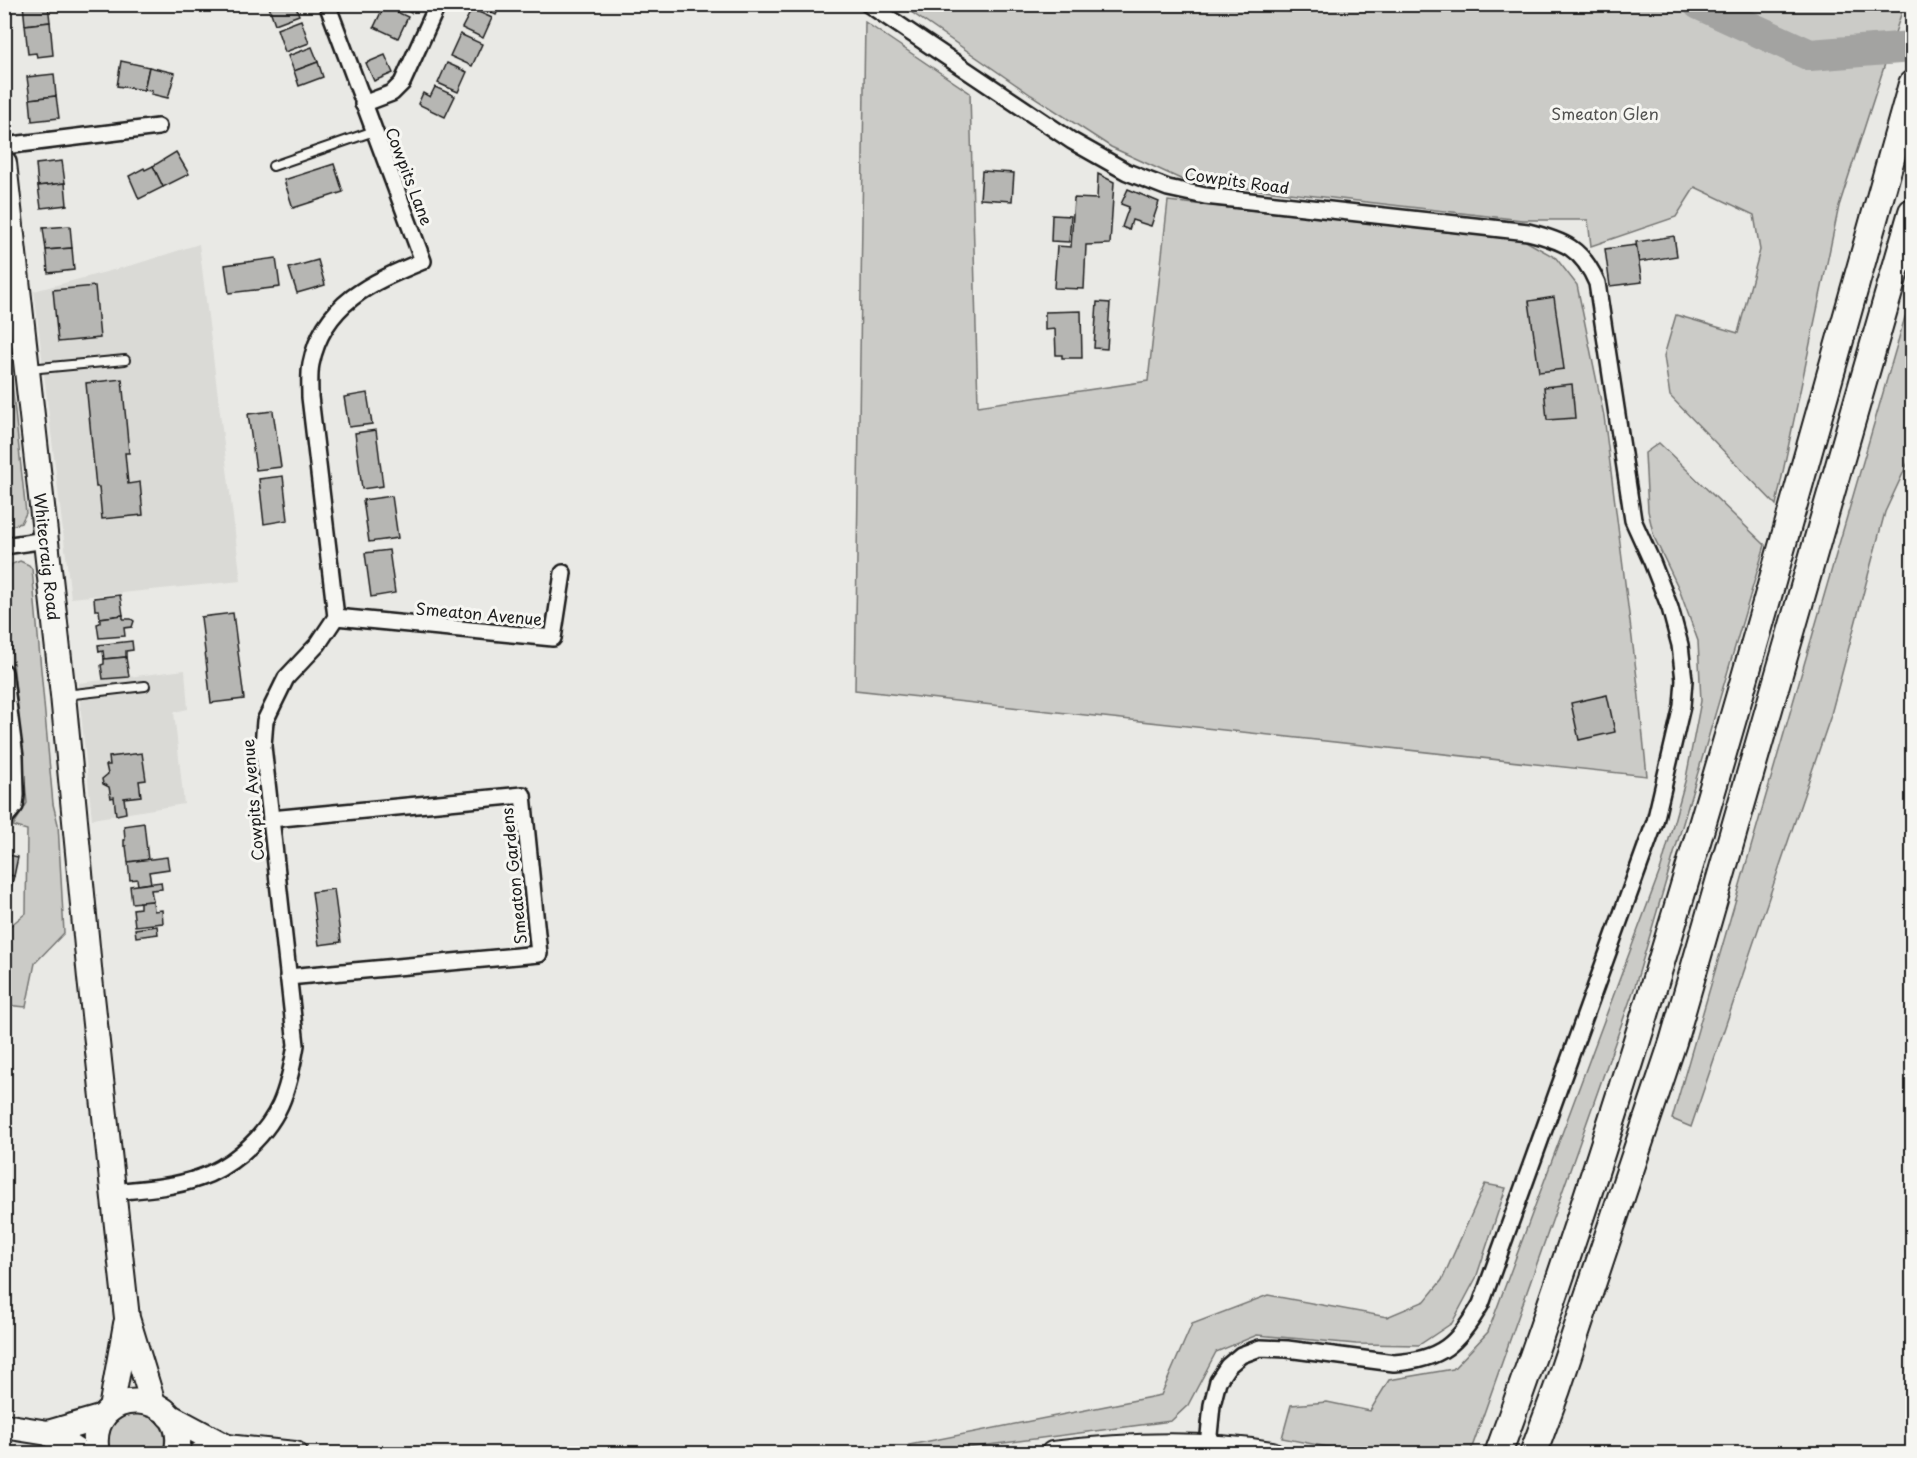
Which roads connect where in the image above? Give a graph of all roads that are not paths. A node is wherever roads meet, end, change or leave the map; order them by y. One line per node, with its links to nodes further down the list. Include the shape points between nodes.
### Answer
1 (327, 4): 5 (street, Cowpits Lane)
2 (438, 4): 5 (street, via 402,82 392,93)
3 (868, 4): 30 (street, Cowpits Road, via 1072,141 1127,172 1168,188 1205,196 1528,232 1554,238 1575,251 1589,265 1597,283 1633,520 1670,608 1684,680 1682,706 1655,822 1529,1176 1470,1324 1434,1356 1411,1362 1287,1349 1260,1348 1241,1355 1218,1381)
4 (1912, 84): 39 (highway, via 1655,986 1558,1285)
5 (363, 104): 7 (street, Cowpits Lane)
6 (158, 127): 8 (street)
7 (374, 131): 10 (lane); 17 (street, Cowpits Lane, via 423,261 372,283 351,297 319,339 311,364 310,397)
8 (4, 146)
9 (4, 163): 13 (main road, Whitecraig Road)
10 (273, 166)
11 (1912, 212): 40 (highway, via 1673,1042)
12 (125, 360): 13 (lane)
13 (28, 369): 14 (main road, Whitecraig Road)
14 (46, 540): 15 (street); 20 (main road, Whitecraig Road)
15 (4, 546)
16 (564, 573): 17 (street, Smeaton Avenue, via 553,638)
17 (336, 618): 22 (street, Cowpits Avenue, via 286,678 265,721 263,746)
18 (4, 672): 21 (street, via 16,795 15,806)
19 (146, 686): 20 (lane)
20 (63, 695): 24 (main road, Whitecraig Road)
21 (4, 819)
22 (271, 819): 23 (street, Cowpits Avenue); 23 (street, Smeaton Gardens, via 523,795 539,954)
23 (288, 977): 24 (street, Cowpits Avenue, via 296,1045 290,1079 278,1112 261,1136 232,1161 200,1178 164,1187)
24 (112, 1192): 25 (main road, Whitecraig Road)
25 (127, 1318): 26 (main road); 27 (main road)
26 (161, 1410): 27 (main road, via 131,1400); 31 (main road); 34 (main road, via 175,1426)
27 (107, 1413): 29 (main road); 33 (main road, via 97,1429)
28 (4, 1426): 29 (main road)
29 (48, 1433): 32 (main road)
30 (1208, 1445): 37 (main road); 38 (main road)
31 (227, 1447): 35 (main road); 36 (main road)
32 (81, 1454)
33 (97, 1454)
34 (176, 1454)
35 (201, 1454)
36 (295, 1454)
37 (1053, 1454)
38 (1272, 1454)
39 (1498, 1454)
40 (1533, 1454)

